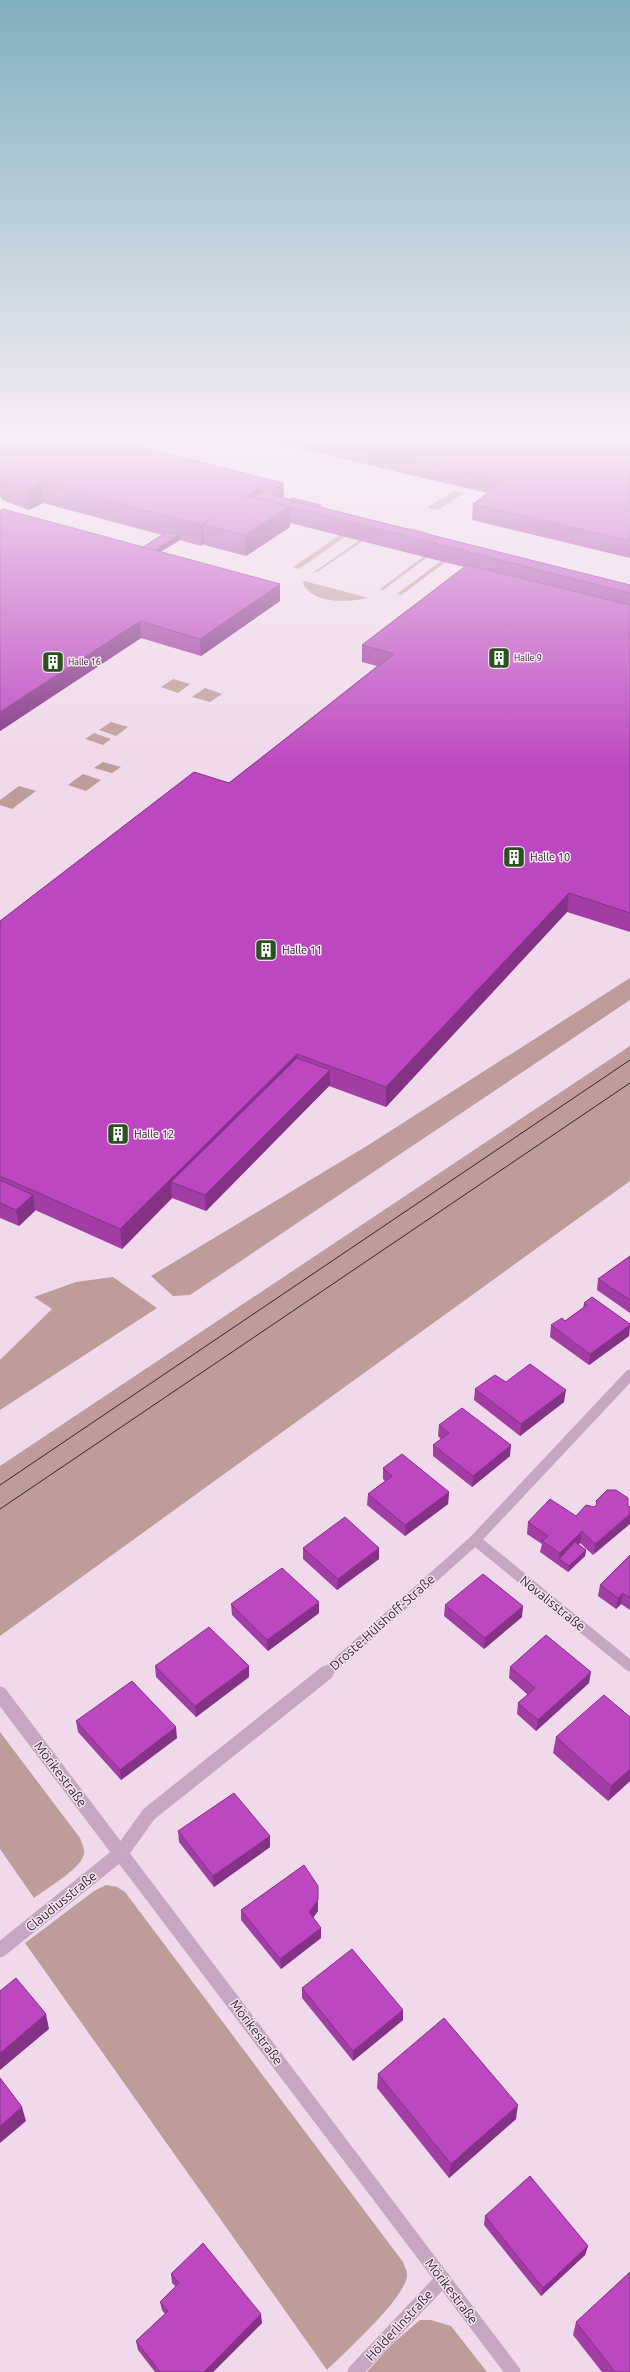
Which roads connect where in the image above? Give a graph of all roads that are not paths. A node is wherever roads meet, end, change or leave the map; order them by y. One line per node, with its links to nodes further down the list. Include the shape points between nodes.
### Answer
1 (630, 1375): 2 (street, Droste-Hülshoff-Straße)
2 (475, 1540): 3 (street, Novalisstraße); 5 (street, Droste-Hülshoff-Straße, via 317,1680 149,1814)
3 (630, 1666)
4 (0, 1694): 5 (street, Mörikestraße)
5 (122, 1853): 6 (street, Claudiusstraße); 7 (street, Mörikestraße)
6 (0, 1950)
7 (443, 2279): 8 (street, Hölderlinstraße); 9 (street, Mörikestraße)
8 (355, 2372)
9 (513, 2372)

